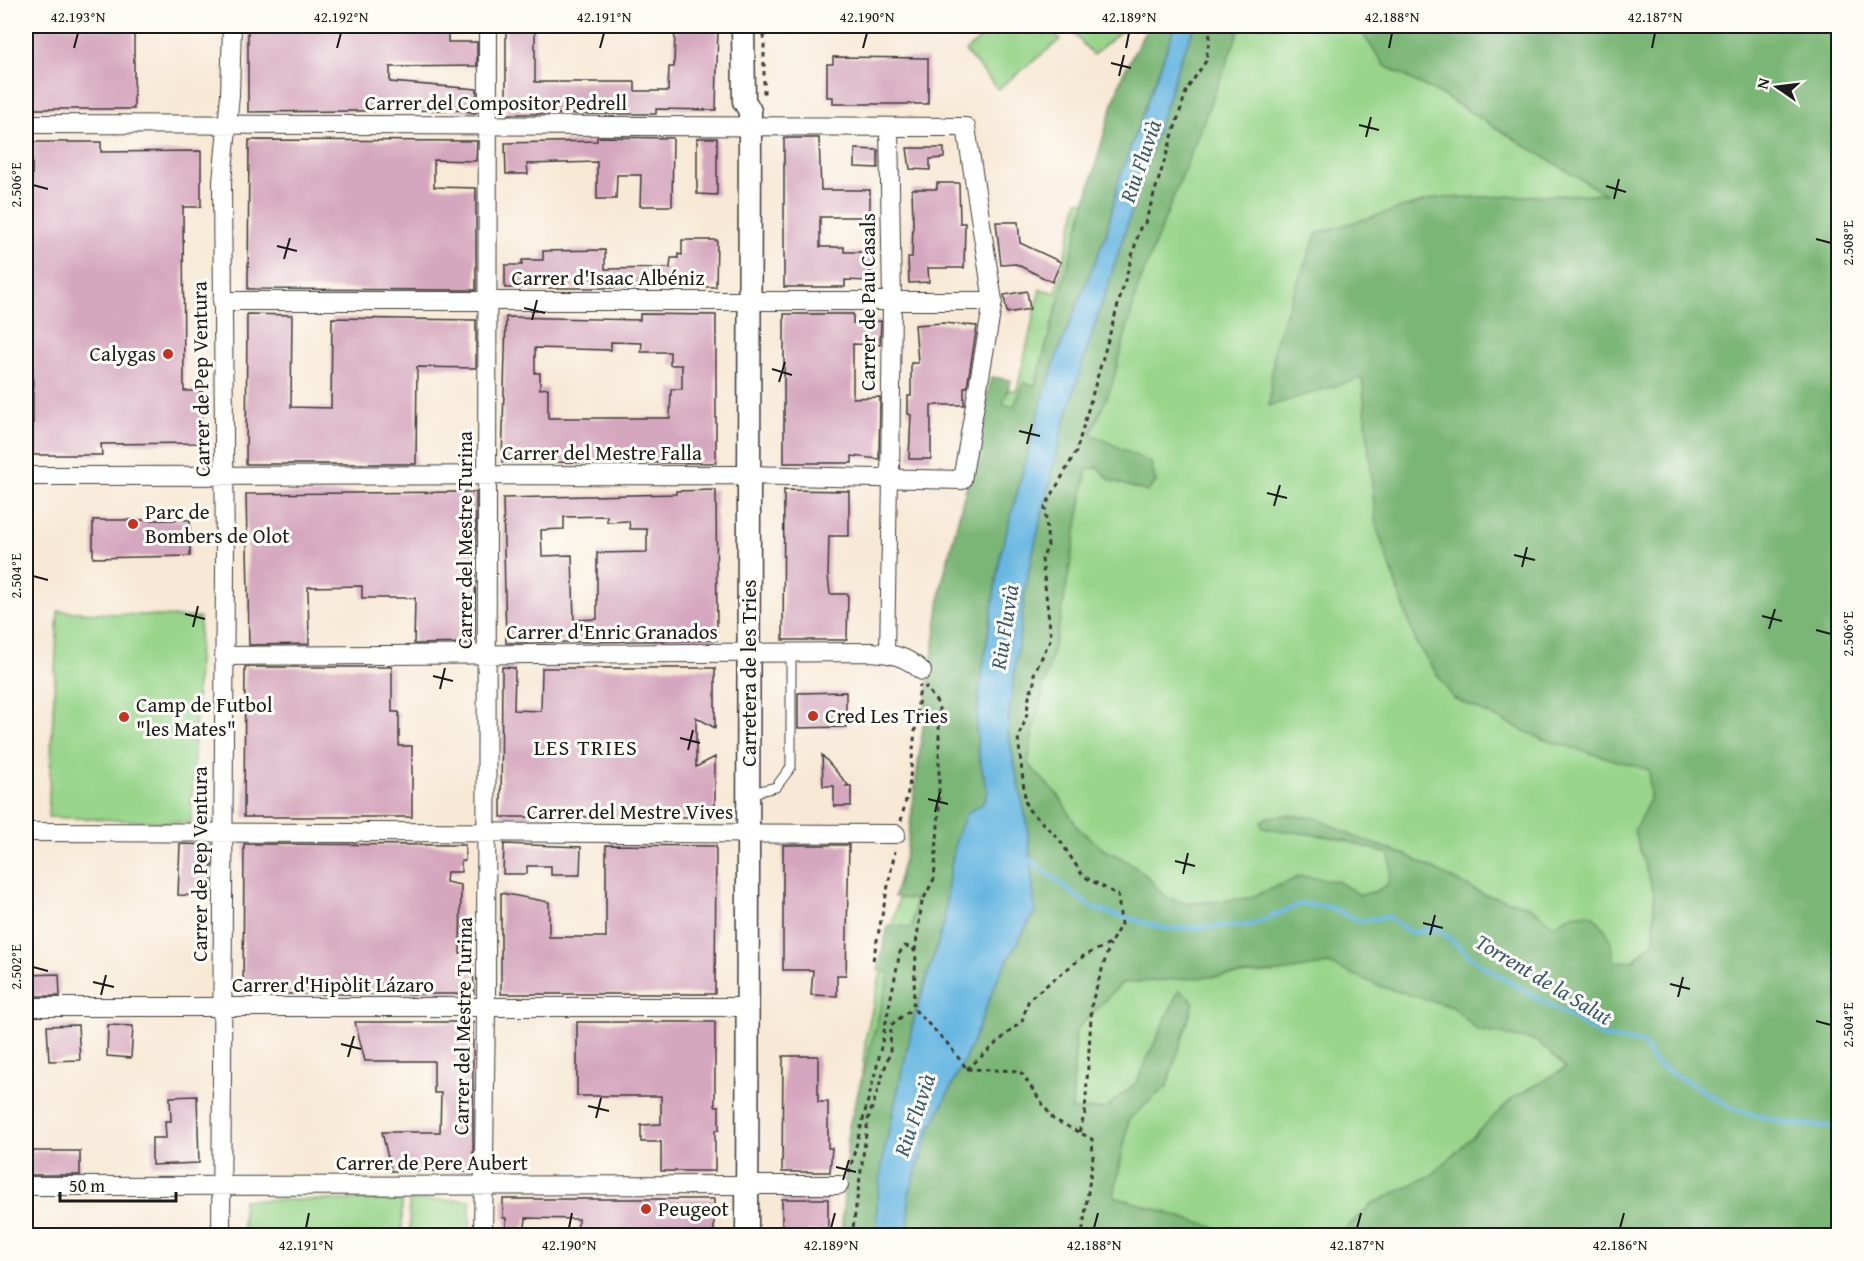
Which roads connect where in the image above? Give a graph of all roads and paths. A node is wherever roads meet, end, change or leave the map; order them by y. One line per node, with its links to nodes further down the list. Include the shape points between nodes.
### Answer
1 (232, 26): 8 (street, Carrer de Pep Ventura)
2 (488, 26): 9 (street, Carrer del Mestre Turina)
3 (743, 26): 6 (street, Carretera de les Tries, via 744,101)
4 (757, 26): 6 (street, Carretera de les Tries, via 758,102)
5 (1211, 26): 33 (path, via 1206,61 1187,89 1145,223 1140,228 1076,452 1045,507 1048,546 1042,559 1051,638 1034,674 1034,689 1030,690 1026,719 1018,737 1026,807 1059,839 1083,876 1118,895 1121,924)
6 (750, 119): 9 (street, Carrer del Compositor Pedrell); 10 (street, Carrer del Compositor Pedrell); 13 (street, Carretera de les Tries)
7 (26, 124): 8 (street, Carrer del Compositor Pedrell)
8 (227, 124): 9 (street, Carrer del Compositor Pedrell); 11 (street, Carrer de Pep Ventura, via 222,182)
9 (488, 125): 12 (street, Carrer del Mestre Turina)
10 (889, 127): 14 (street, Carrer de Pau Casals); 15 (street, Carrer del Compositor Pedrell, via 966,127)
11 (222, 301): 12 (street, Carrer d'Isaac Albéniz); 19 (street, Carrer de Pep Ventura)
12 (488, 301): 13 (street, Carrer d'Isaac Albéniz); 16 (street, Carrer del Mestre Turina)
13 (750, 301): 14 (street, Carrer d'Isaac Albéniz); 17 (street, Carretera de les Tries)
14 (892, 301): 15 (street, Carrer d'Isaac Albéniz); 20 (street, Carrer de Pau Casals)
15 (993, 301): 20 (street, Carrer del Mestre Falla, via 962,480)
16 (487, 475): 17 (street, Carrer del Mestre Falla); 19 (street, Carrer del Mestre Falla); 24 (street, Carrer del Mestre Turina)
17 (749, 475): 20 (street, Carrer del Mestre Falla); 21 (street, Carretera de les Tries)
18 (26, 476): 19 (street, Carrer del Mestre Falla)
19 (222, 476): 25 (street, Carrer de Pep Ventura)
20 (890, 478): 23 (street)
21 (749, 654): 22 (street, Carrer d'Enric Granados); 24 (street, Carrer d'Enric Granados); 27 (street, Carretera de les Tries)
22 (791, 654): 23 (street, Carrer d'Enric Granados); 27 (lane, via 791,767 776,787)
23 (887, 654): 26 (street, Carrer d'Enric Granados, via 910,660)
24 (487, 655): 25 (street, Carrer d'Enric Granados); 30 (street, Carrer del Mestre Turina)
25 (224, 656): 29 (street, Carrer de Pep Ventura)
26 (921, 676): 31 (path, via 909,787); 34 (path, via 939,705 939,813 934,879 922,902)
27 (748, 794): 32 (street, Carretera de les Tries)
28 (26, 832): 29 (street, Carrer del Mestre Vives)
29 (223, 832): 30 (street, Carrer del Mestre Vives); 37 (street, Carrer de Pep Ventura)
30 (487, 834): 32 (street, Carrer del Mestre Vives); 38 (street, Carrer del Mestre Turina)
31 (896, 834): 32 (street, Carrer del Mestre Vives); 35 (path, via 895,860)
32 (748, 835): 39 (street, Carretera de les Tries)
33 (1110, 944): 41 (path, via 1085,955 1029,999 1022,1021); 42 (path, via 1092,1002 1085,1113)
34 (914, 952): 40 (path); 45 (path, via 905,946 900,952 878,1062 848,1176)
35 (873, 960)
36 (26, 1007): 37 (street, Carrer d'Hipòlit Lázaro)
37 (222, 1007): 38 (street, Carrer d'Hipòlit Lázaro); 47 (street, Carrer de Pep Ventura)
38 (486, 1007): 39 (street, Carrer d'Hipòlit Lázaro); 43 (street, Carrer del Mestre Turina)
39 (748, 1007): 44 (street, Carretera de les Tries)
40 (913, 1008): 41 (path); 52 (path, via 891,1025 890,1052 868,1120)
41 (967, 1069): 42 (path, via 1020,1071 1053,1119)
42 (1079, 1132): 53 (path, via 1092,1139 1093,1156)
43 (483, 1185): 44 (street, Carrer de Pere Aubert); 47 (street, Carrer de Pere Aubert); 50 (street, Carrer del Mestre Turina)
44 (747, 1185): 45 (street, Carrer de Pere Aubert); 51 (street, Carretera de les Tries)
45 (839, 1185)
46 (26, 1186): 47 (street, Carrer de Pere Aubert)
47 (221, 1186): 49 (street, Carrer de Pep Ventura)
48 (1237, 1230): 54 (path)
49 (220, 1236)
50 (483, 1236)
51 (747, 1236)
52 (854, 1236)
53 (1082, 1236)
54 (1243, 1236)

